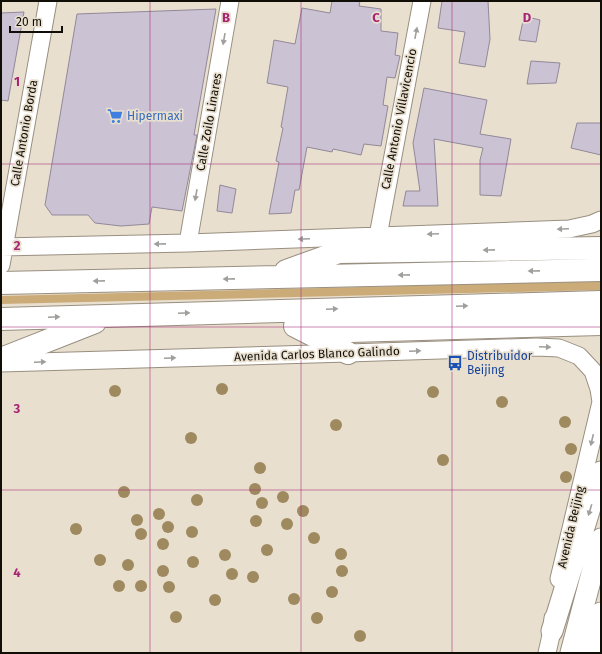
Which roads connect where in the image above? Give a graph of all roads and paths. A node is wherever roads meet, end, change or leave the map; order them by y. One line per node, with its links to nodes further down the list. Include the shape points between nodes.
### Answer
1 (48, 1): 7 (street, Calle Antonio Borda)
2 (230, 1): 6 (street, Calle Zoilo Linares, one-way to 6)
3 (422, 1): 5 (street, Calle Antonio Villavicencio, one-way to 3)
4 (601, 220): 5 (street, one-way to 5, via 569,228)
5 (378, 236): 6 (street, one-way to 6)
6 (188, 243): 7 (street, one-way to 7)
7 (3, 247): 9 (street, Calle Antonio Borda)
8 (601, 248): 11 (highway, one-way to 11, via 339,252)
9 (1, 265)
10 (601, 270): 11 (highway, one-way to 11); 13 (highway)
11 (268, 278): 12 (highway, one-way to 12)
12 (1, 283)
13 (601, 302): 14 (highway, one-way to 13)
14 (265, 311): 15 (highway, one-way to 14); 17 (highway, via 350,331); 18 (highway)
15 (110, 316): 16 (highway, one-way to 15); 19 (highway)
16 (1, 319)
17 (601, 324)
18 (348, 353): 20 (street, Avenida Carlos Blanco Galindo, one-way to 18); 21 (street, Avenida Carlos Blanco Galindo, one-way to 21, via 559,348 579,356 593,371)
19 (1, 359)
20 (1, 363)
21 (601, 402): 25 (street, Avenida Beijing, one-way to 25, via 554,599)
22 (601, 472): 25 (main road, one-way to 25)
23 (601, 538): 24 (main road)
24 (593, 609): 27 (main road); 28 (main road)
25 (552, 632): 26 (street, Avenida Beijing)
26 (547, 653)
27 (570, 653)
28 (590, 653)

